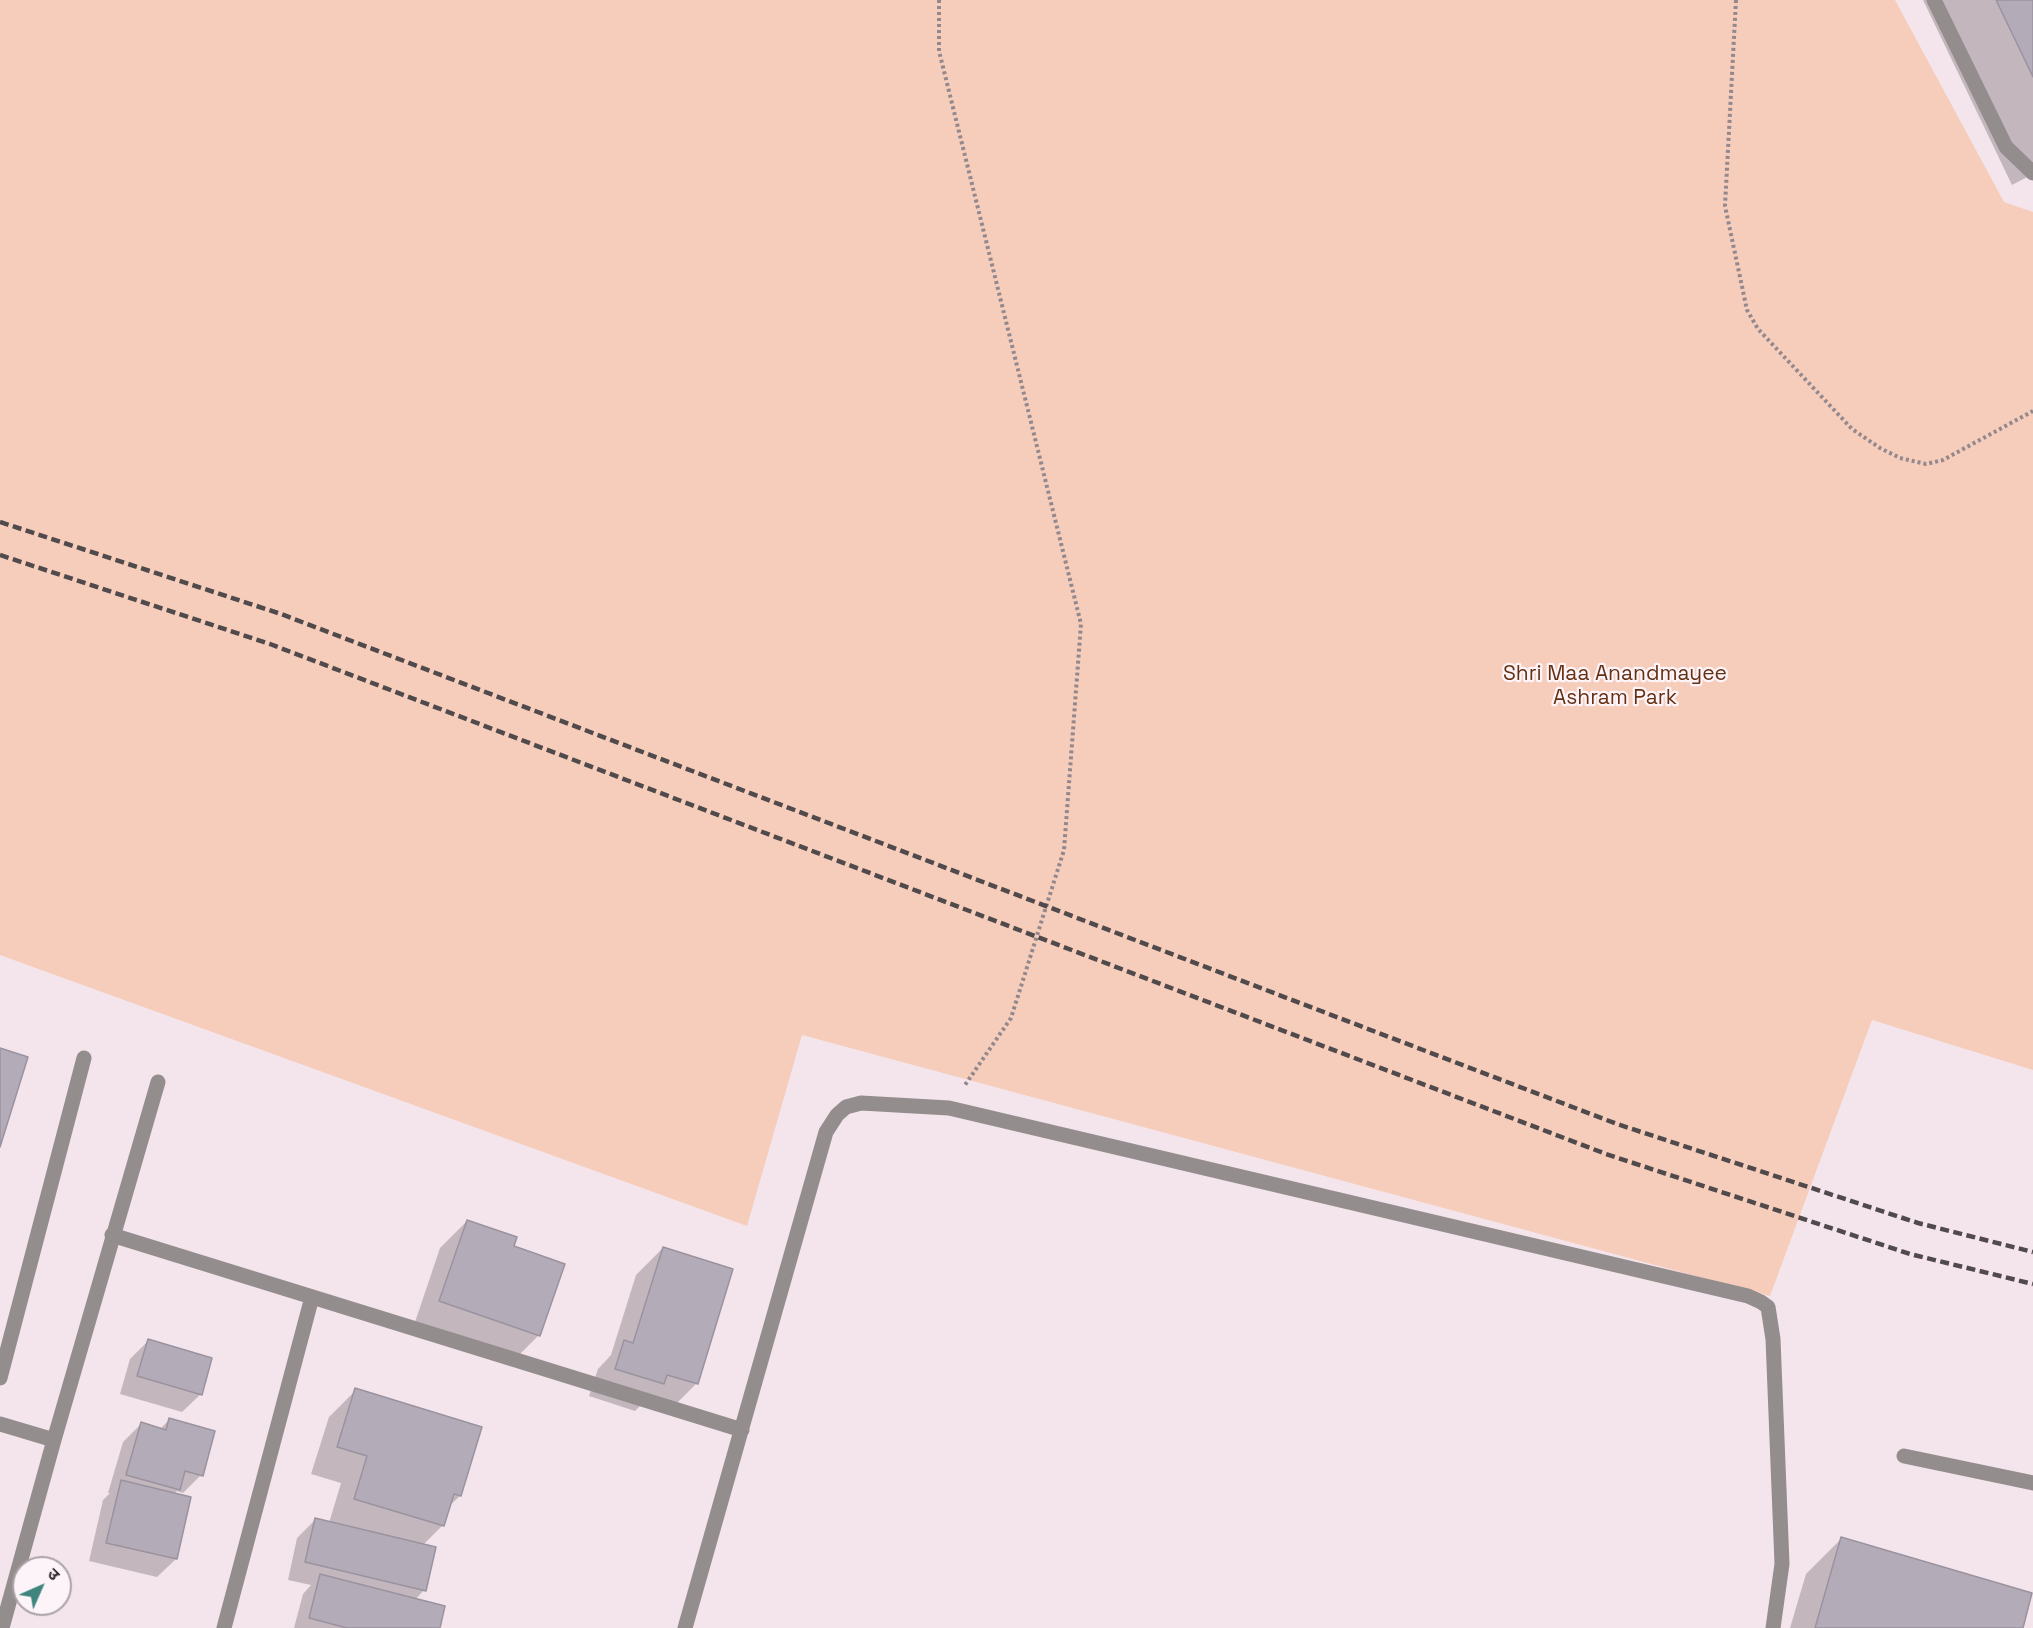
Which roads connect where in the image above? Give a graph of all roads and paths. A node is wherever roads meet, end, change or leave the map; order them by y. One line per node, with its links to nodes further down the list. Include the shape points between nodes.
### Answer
1 (939, 0): 8 (path, via 939,51 1081,624 1064,850 1011,1018)
2 (1736, 0): 5 (path, via 1725,206 1747,310 1758,329 1852,429 1900,458 1926,464 1943,460)
3 (1934, 0): 4 (street, via 2006,147)
4 (2033, 173)
5 (2033, 411)
6 (84, 1058): 11 (street)
7 (158, 1082): 9 (street)
8 (949, 1108): 13 (street, via 861,1102 846,1107 830,1123); 20 (street, via 1761,1302 1768,1307 1773,1339 1782,1564)
9 (112, 1235): 10 (street); 14 (street)
10 (312, 1297): 13 (street); 18 (street)
11 (0, 1378)
12 (0, 1424): 14 (street)
13 (742, 1430): 19 (street)
14 (54, 1440): 17 (street)
15 (1904, 1456): 16 (street)
16 (2033, 1483)
17 (2, 1628)
18 (224, 1628)
19 (685, 1628)
20 (1773, 1628)

